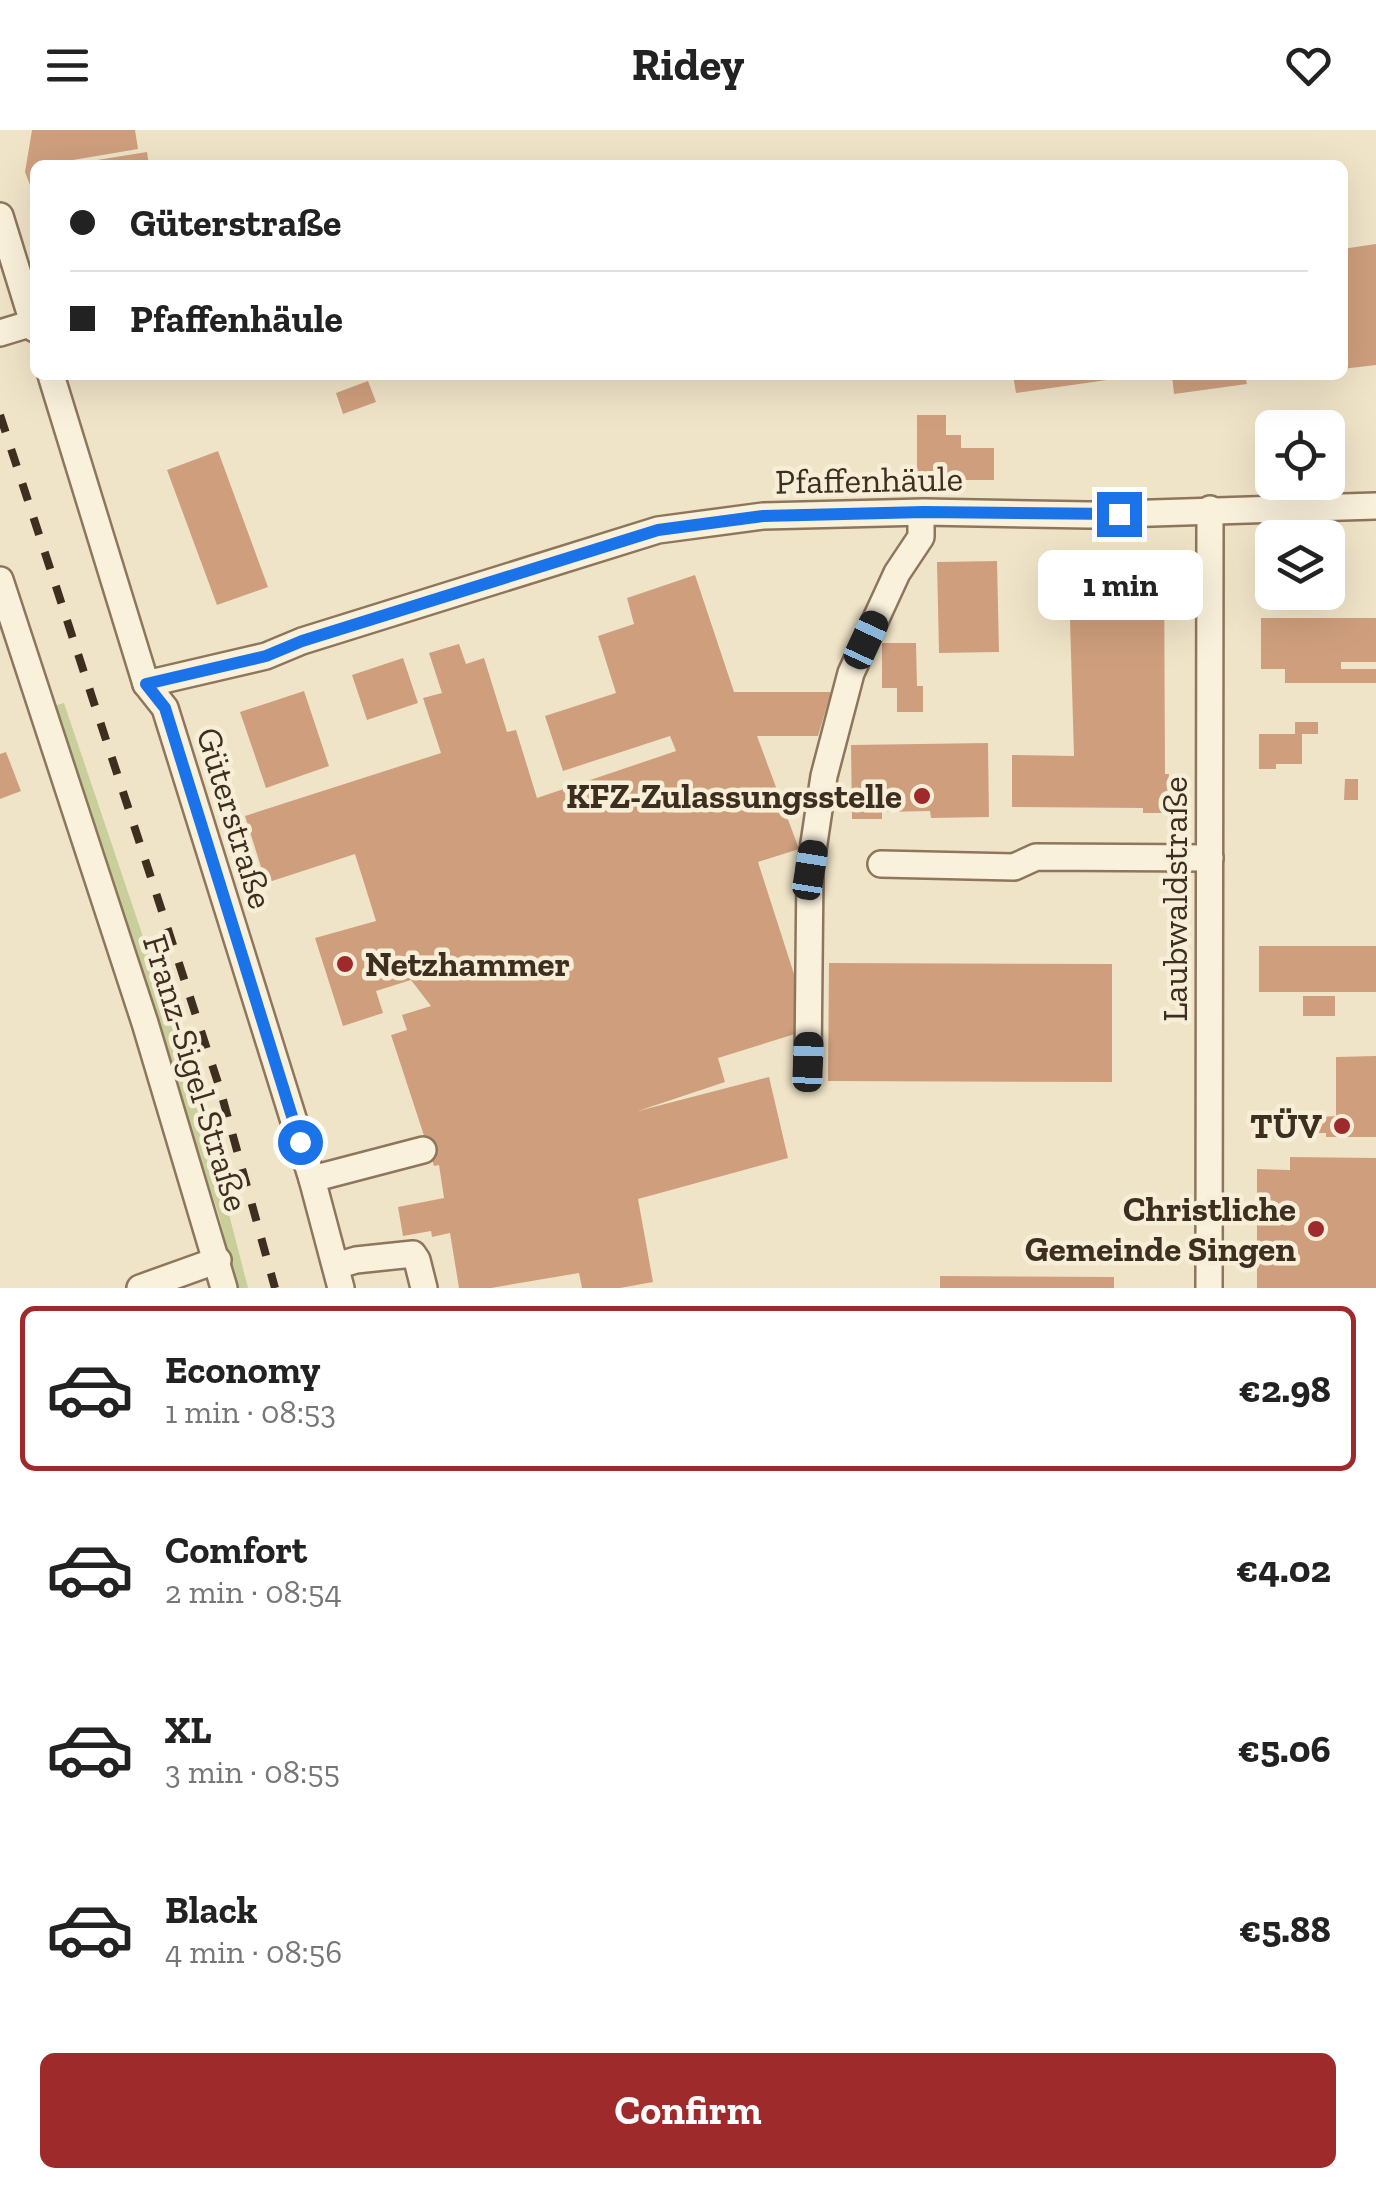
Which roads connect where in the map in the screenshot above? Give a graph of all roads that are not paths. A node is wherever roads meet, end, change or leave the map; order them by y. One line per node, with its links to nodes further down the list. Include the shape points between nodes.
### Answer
1 (0, 216): 2 (street)
2 (30, 313)
3 (30, 327): 4 (street)
4 (0, 334)
5 (54, 380): 10 (street, Güterstraße)
6 (1376, 506): 7 (street, Pfaffenhäule)
7 (1210, 510): 8 (street, Pfaffenhäule); 11 (street, Laubwaldstraße)
8 (921, 512): 10 (street, Pfaffenhäule, via 763,516 658,530 266,656); 13 (street, via 921,537 851,673 824,776 810,870)
9 (0, 580): 16 (street, Franz-Sigel-Straße)
10 (146, 684): 15 (street, Güterstraße, via 165,708)
11 (1210, 858): 12 (street, via 1036,856 1014,866); 21 (street, Laubwaldstraße)
12 (881, 864)
13 (808, 1062)
14 (423, 1150): 15 (street)
15 (312, 1178): 17 (street, Güterstraße)
16 (218, 1260): 18 (street); 19 (street, Franz-Sigel-Straße)
17 (339, 1277): 20 (street, via 356,1260 413,1254)
18 (140, 1288)
19 (224, 1288)
20 (424, 1288)
21 (1210, 1288)

